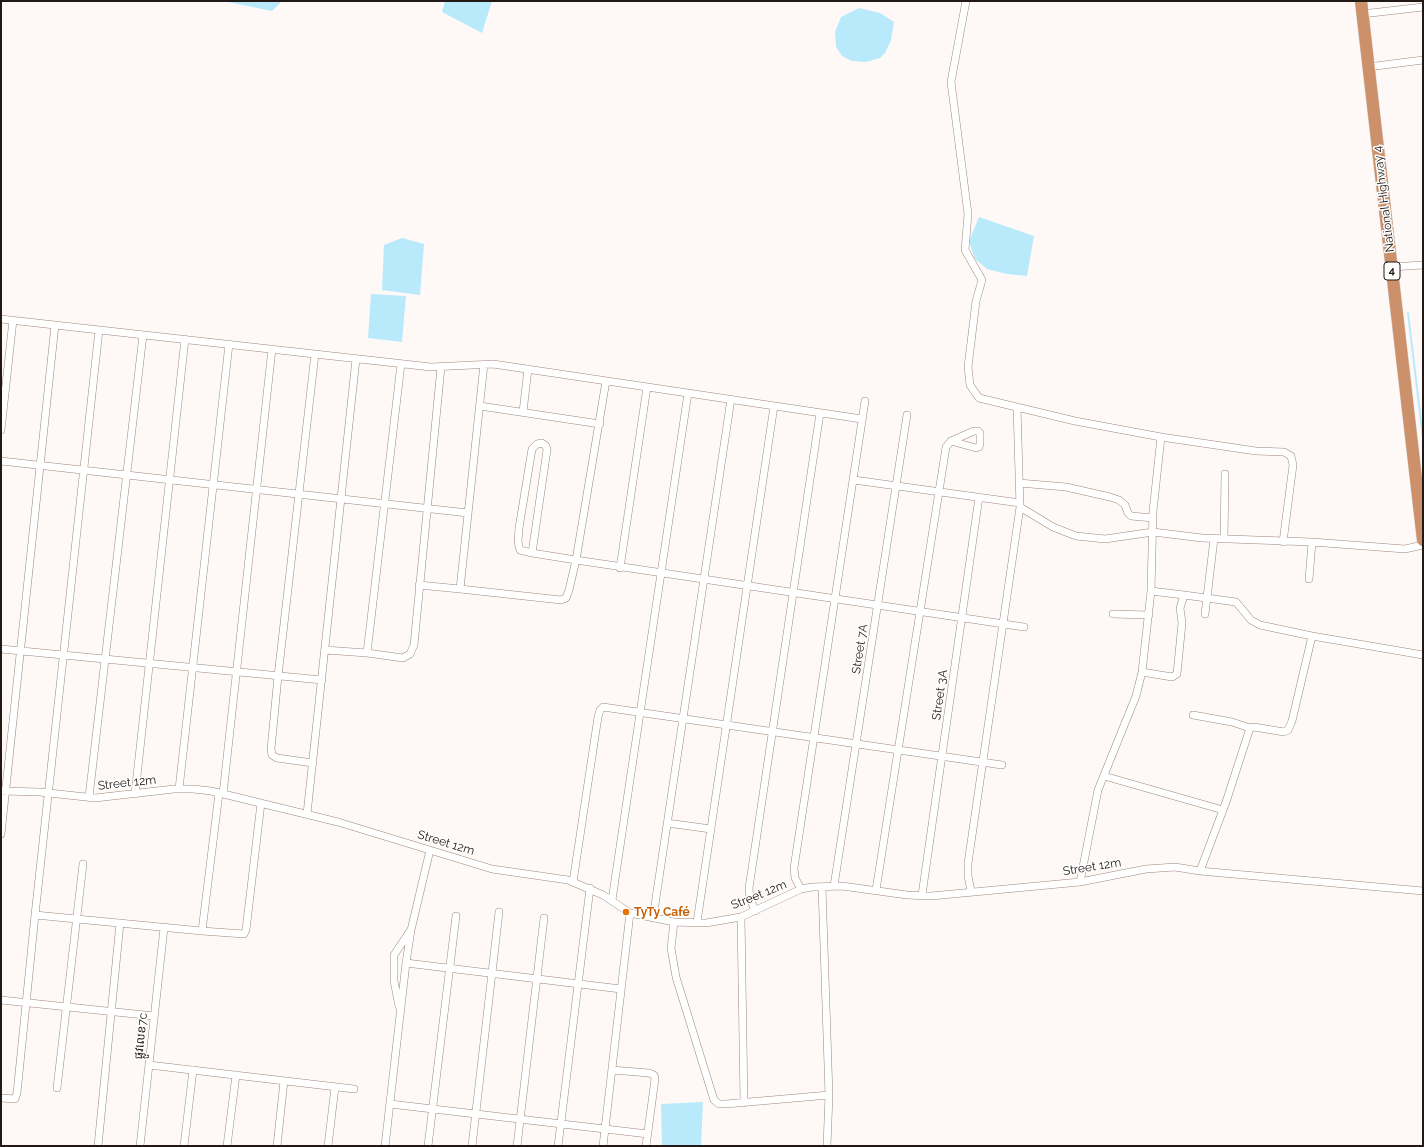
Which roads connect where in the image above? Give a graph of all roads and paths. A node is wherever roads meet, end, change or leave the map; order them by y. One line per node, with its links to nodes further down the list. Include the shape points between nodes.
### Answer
1 (966, 1): 30 (street, via 951,82 968,214 965,250 982,280 976,301 968,367 970,385 979,398)
2 (1361, 1): 4 (highway, National Highway 4 / 4)
3 (1423, 7): 4 (street)
4 (1362, 14): 6 (highway, National Highway 4 / 4)
5 (1423, 60): 6 (street)
6 (1368, 67): 8 (highway, National Highway 4 / 4)
7 (1423, 265): 8 (street)
8 (1391, 266): 62 (highway, National Highway 4 / 4)
9 (1, 319): 10 (street)
10 (13, 320): 11 (street); 36 (street)
11 (55, 325): 12 (street); 40 (street)
12 (99, 330): 13 (street); 41 (street)
13 (143, 335): 14 (street); 43 (street)
14 (184, 339): 15 (street); 44 (street)
15 (229, 344): 16 (street); 47 (street)
16 (272, 349): 17 (street); 49 (street)
17 (315, 354): 18 (street); 51 (street)
18 (356, 359): 19 (street); 53 (street)
19 (401, 364): 21 (street); 54 (street)
20 (484, 364): 21 (street); 22 (street); 28 (street)
21 (440, 367): 56 (street)
22 (528, 369): 23 (street); 31 (street)
23 (606, 381): 24 (street); 35 (street)
24 (647, 387): 25 (street); 68 (street)
25 (688, 393): 26 (street); 69 (street)
26 (731, 400): 29 (street); 71 (street)
27 (865, 401): 34 (street)
28 (480, 406): 31 (street); 57 (street)
29 (774, 406): 32 (street); 73 (street)
30 (1017, 407): 37 (street); 46 (street)
31 (522, 412): 35 (street)
32 (820, 413): 34 (street); 76 (street)
33 (907, 415): 48 (street, Street 7A)
34 (862, 419): 45 (street)
35 (600, 424): 67 (street)
36 (1, 430)
37 (1161, 437): 58 (street); 63 (street, via 1284,452 1291,456 1293,465)
38 (951, 441): 50 (street, via 946,447)
39 (1, 462): 40 (street)
40 (40, 466): 41 (street); 91 (street)
41 (84, 470): 43 (street); 93 (street)
42 (1225, 474): 61 (street)
43 (127, 475): 44 (street); 95 (street)
44 (169, 480): 47 (street); 96 (street)
45 (854, 480): 48 (street); 79 (street)
46 (1019, 483): 55 (street); 58 (street, via 1066,487 1110,497 1125,504 1131,516)
47 (213, 485): 49 (street); 97 (street)
48 (896, 486): 50 (street); 80 (street, Street 7A)
49 (256, 489): 51 (street); 98 (street)
50 (938, 492): 52 (street); 81 (street)
51 (299, 494): 53 (street); 100 (street)
52 (979, 497): 55 (street); 85 (street, Street 3A)
53 (341, 499): 54 (street); 90 (street)
54 (385, 503): 56 (street); 92 (street)
55 (1020, 505): 59 (street, via 1053,527 1076,536 1105,539); 86 (street)
56 (426, 508): 57 (street); 72 (street)
57 (468, 513): 74 (street)
58 (1153, 518): 59 (street)
59 (1153, 532): 60 (street); 75 (street)
60 (1214, 539): 61 (street); 78 (street)
61 (1224, 539): 63 (street)
62 (1423, 540)
63 (1283, 542): 64 (street)
64 (1312, 542): 65 (street, via 1405,549); 70 (street)
65 (1423, 545)
66 (532, 552): 66 (street, via 520,550 518,547 519,528 532,449 542,443 547,450); 67 (street)
67 (576, 560): 68 (street); 74 (street, via 566,598 561,600)
68 (620, 568): 69 (street)
69 (661, 574): 71 (street); 102 (street)
70 (1309, 579)
71 (704, 580): 73 (street); 104 (street)
72 (419, 585): 74 (street); 92 (street, via 414,645 410,654 403,658)
73 (747, 586): 76 (street); 105 (street)
74 (460, 589)
75 (1151, 591): 77 (street); 84 (street)
76 (793, 593): 79 (street); 107 (street)
77 (1184, 595): 78 (street); 99 (street, via 1180,608 1182,623 1177,674 1172,677)
78 (1207, 598): 83 (street); 88 (street, via 1236,602 1251,620 1260,625)
79 (835, 599): 80 (street); 108 (street)
80 (878, 606): 81 (street); 109 (street, Street 7A)
81 (920, 612): 85 (street); 110 (street)
82 (1113, 614): 84 (street)
83 (1205, 614)
84 (1149, 615): 99 (street)
85 (962, 618): 86 (street); 111 (street, Street 3A)
86 (1003, 624): 87 (street); 112 (street)
87 (1024, 627)
88 (1312, 636): 94 (street); 106 (street, via 1288,730 1284,732)
89 (1, 649): 91 (street)
90 (325, 650): 92 (street); 101 (street)
91 (20, 651): 93 (street); 117 (street)
92 (367, 653)
93 (64, 655): 95 (street); 118 (street)
94 (1422, 655)
95 (105, 659): 96 (street); 121 (street)
96 (149, 664): 97 (street); 120 (street)
97 (192, 668): 98 (street); 116 (street)
98 (236, 672): 100 (street); 119 (street)
99 (1142, 672): 115 (street, via 1136,696)
100 (278, 676): 101 (street); 113 (street, via 272,754 277,758)
101 (322, 680): 113 (street)
102 (640, 713): 104 (street); 131 (street, via 611,707 603,707 600,710); 141 (street)
103 (1193, 715): 106 (street)
104 (683, 719): 105 (street); 125 (street)
105 (726, 725): 107 (street); 126 (street)
106 (1250, 728): 123 (street)
107 (772, 732): 108 (street); 142 (street, via 749,888)
108 (814, 738): 109 (street); 136 (street, via 794,868 795,878)
109 (856, 744): 110 (street); 133 (street, Street 7A)
110 (898, 750): 111 (street); 137 (street)
111 (942, 756): 112 (street); 140 (street, Street 3A)
112 (982, 762): 114 (street); 138 (street, via 968,863)
113 (313, 763): 124 (street)
114 (1002, 765)
115 (1104, 776): 123 (street); 132 (street, via 1098,790)
116 (179, 789): 119 (street, Street 12m); 120 (street, Street 12m)
117 (3, 791): 118 (street, Street 12m); 127 (street)
118 (49, 793): 121 (street, Street 12m); 145 (street)
119 (220, 793): 122 (street, Street 12m); 156 (street)
120 (135, 794): 121 (street, Street 12m)
121 (89, 798)
122 (261, 803): 124 (street, Street 12m); 156 (street, via 246,930 241,935)
123 (1223, 810): 130 (street)
124 (307, 814): 128 (street, Street 12m)
125 (667, 823): 126 (street); 149 (street)
126 (711, 829): 152 (street)
127 (1, 834)
128 (430, 850): 131 (street, Street 12m, via 492,869); 155 (street)
129 (83, 864): 150 (street)
130 (1200, 871): 132 (street, Street 12m, via 1175,867 1146,869); 139 (street, Street 12m)
131 (573, 882): 135 (street, Street 12m)
132 (1080, 882): 138 (street, Street 12m)
133 (834, 886): 134 (street, Street 12m); 137 (street, Street 12m)
134 (822, 887): 136 (street, Street 12m); 177 (street)
135 (590, 888): 141 (street, Street 12m); 161 (street)
136 (801, 889): 142 (street, Street 12m)
137 (876, 890): 140 (street, Street 12m)
138 (970, 891): 140 (street, Street 12m)
139 (1423, 891)
140 (922, 896)
141 (612, 900): 144 (street, Street 12m)
142 (755, 911): 147 (street, Street 12m)
143 (499, 912): 159 (street)
144 (630, 913): 149 (street, Street 12m); 162 (street)
145 (35, 915): 150 (street); 164 (street)
146 (456, 916): 158 (street)
147 (741, 917): 152 (street, Street 12m); 179 (street)
148 (544, 918): 160 (street)
149 (653, 918): 151 (street, Street 12m)
150 (77, 919): 153 (street); 165 (street)
151 (674, 922): 152 (street, Street 12m); 179 (street, via 672,948 676,977 714,1100 719,1104)
152 (697, 922)
153 (120, 923): 154 (street); 166 (street)
154 (164, 928): 156 (street); 168 (street, ផ្លូវលេខ7c)
155 (411, 930): 157 (street); 167 (street, via 394,955 394,981)
156 (202, 931)
157 (406, 963): 158 (street); 167 (street)
158 (450, 969): 159 (street); 181 (street)
159 (492, 974): 160 (street); 182 (street)
160 (536, 979): 161 (street); 183 (street)
161 (578, 984): 162 (street); 184 (street)
162 (621, 989): 171 (street)
163 (1, 1000): 164 (street)
164 (26, 1002): 165 (street); 178 (street, via 17,1093 14,1099)
165 (67, 1007): 166 (street); 175 (street)
166 (111, 1011): 168 (street); 187 (street)
167 (400, 1013): 180 (street)
168 (154, 1016): 169 (street, ផ្លូវលេខ7c)
169 (149, 1064): 170 (street); 188 (street, ផ្លូវលេខ7c)
170 (193, 1070): 172 (street); 189 (street)
171 (612, 1070): 185 (street); 186 (street, via 654,1075)
172 (236, 1075): 173 (street); 190 (street)
173 (284, 1081): 174 (street); 191 (street)
174 (335, 1087): 176 (street); 192 (street)
175 (58, 1088)
176 (354, 1089)
177 (829, 1095): 179 (street); 200 (street)
178 (1, 1098)
179 (744, 1103)
180 (390, 1104): 181 (street); 193 (street)
181 (432, 1109): 182 (street); 194 (street)
182 (475, 1114): 183 (street); 195 (street)
183 (520, 1120): 184 (street); 196 (street)
184 (561, 1124): 185 (street); 197 (street)
185 (605, 1129): 186 (street); 198 (street)
186 (648, 1134): 199 (street)
187 (98, 1146)
188 (140, 1146)
189 (184, 1146)
190 (227, 1146)
191 (277, 1146)
192 (328, 1146)
193 (385, 1146)
194 (428, 1146)
195 (472, 1146)
196 (517, 1146)
197 (558, 1146)
198 (603, 1146)
199 (646, 1146)
200 (826, 1146)

